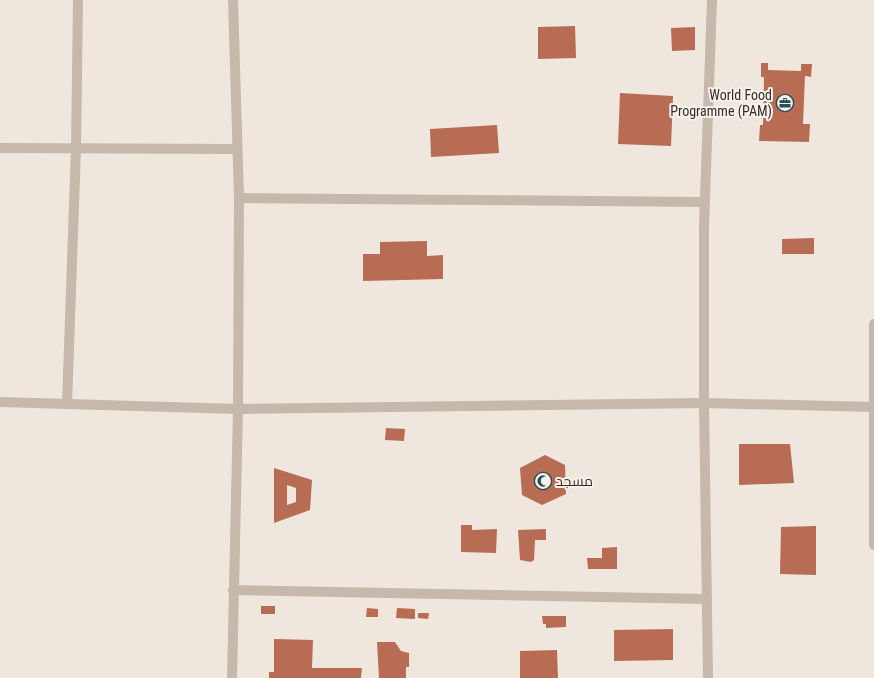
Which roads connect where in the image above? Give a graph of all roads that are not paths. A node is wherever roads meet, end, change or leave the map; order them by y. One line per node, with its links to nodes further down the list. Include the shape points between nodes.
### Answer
1 (78, 0): 5 (street)
2 (233, 0): 6 (street)
3 (712, 0): 8 (street)
4 (0, 148): 5 (street)
5 (76, 149): 6 (street); 12 (street)
6 (237, 149): 7 (street)
7 (239, 198): 8 (street); 14 (street)
8 (705, 202): 11 (street)
9 (874, 324): 13 (street)
10 (0, 402): 12 (street)
11 (704, 403): 13 (street); 14 (street); 17 (street)
12 (67, 404): 14 (street)
13 (873, 407): 15 (street)
14 (238, 409): 16 (street)
15 (874, 545)
16 (233, 590): 17 (street); 18 (street)
17 (707, 599): 19 (street)
18 (232, 678)
19 (708, 678)

